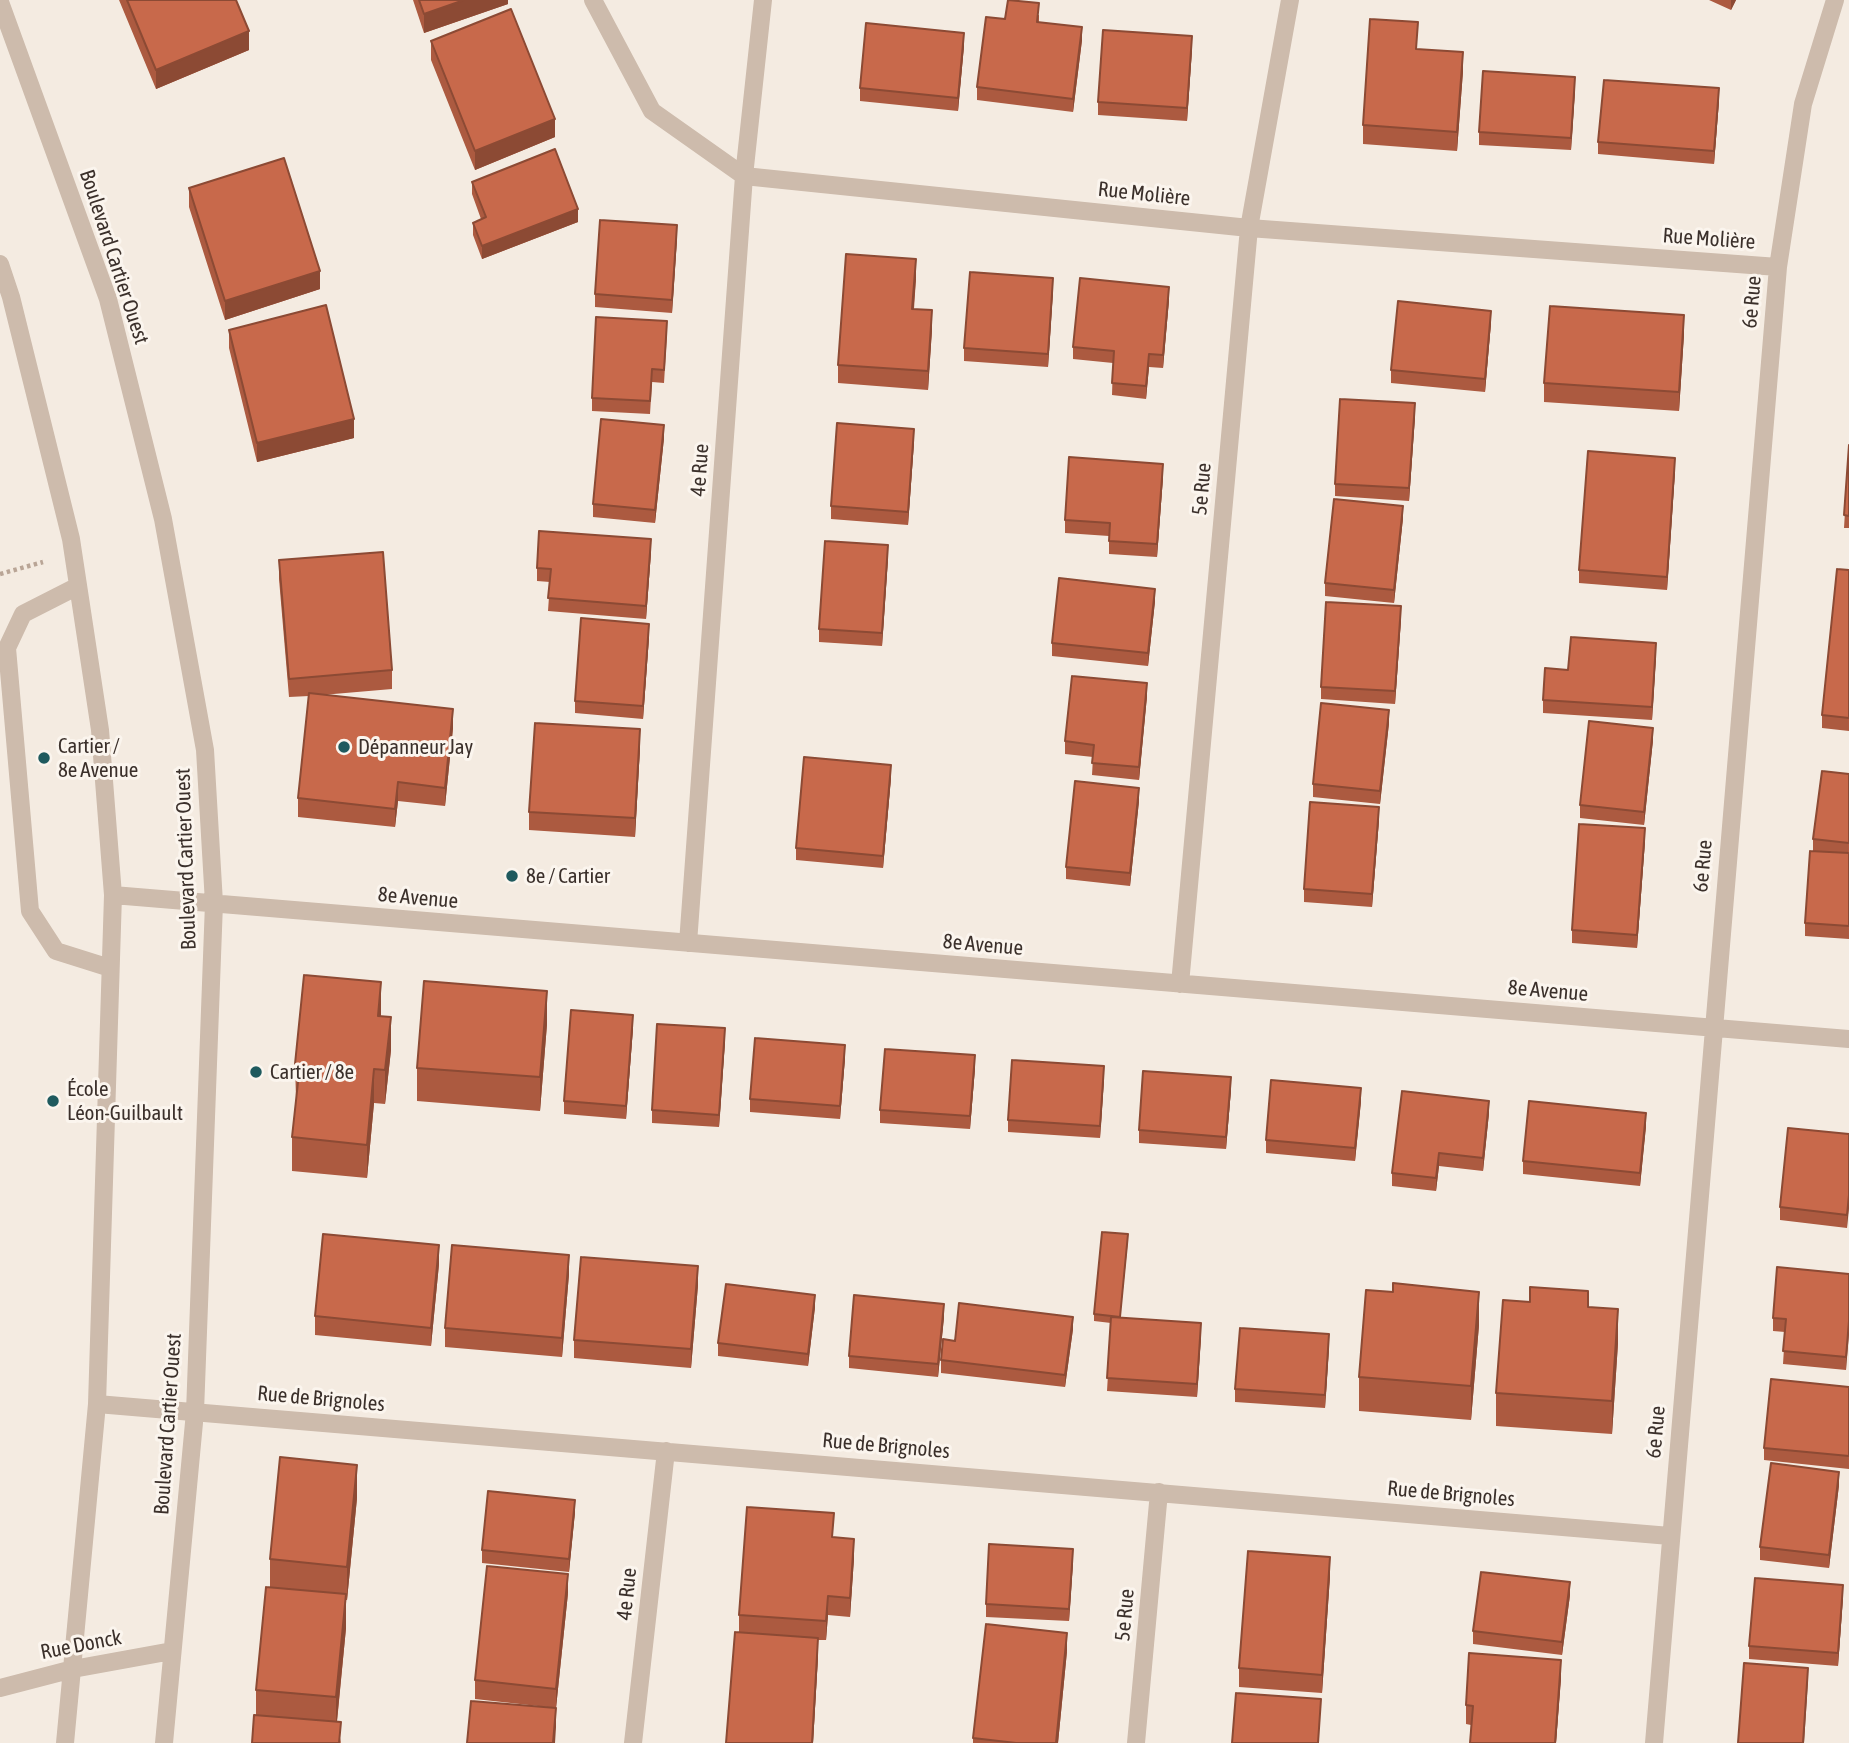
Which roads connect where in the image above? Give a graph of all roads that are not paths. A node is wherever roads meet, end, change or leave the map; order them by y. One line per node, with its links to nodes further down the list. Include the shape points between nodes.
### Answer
1 (593, 0): 6 (street, Rue Molière, via 652,111)
2 (763, 0): 6 (street, 4e Rue)
3 (1290, 0): 7 (street, 5e Rue)
4 (1835, 0): 9 (street, 6e Rue, via 1803,104)
5 (0, 2): 12 (street, Boulevard Cartier Ouest, via 108,299 163,519 205,750)
6 (744, 176): 7 (street, Rue Molière); 13 (street, 4e Rue)
7 (1249, 228): 9 (street, Rue Molière); 15 (street, 5e Rue)
8 (0, 264): 10 (street, via 74,553)
9 (1778, 267): 16 (street, 6e Rue)
10 (78, 586): 11 (street, via 100,730); 14 (street, via 23,614 7,648 30,911 56,951)
11 (113, 895): 12 (street, 8e Avenue); 14 (street)
12 (214, 903): 13 (street, 8e Avenue); 19 (street, Boulevard Cartier Ouest)
13 (688, 943): 15 (street, 8e Avenue)
14 (110, 968): 18 (street)
15 (1180, 984): 16 (street, 8e Avenue)
16 (1712, 1027): 17 (street, 8e Avenue); 22 (street, 6e Rue)
17 (1849, 1039)
18 (97, 1404): 19 (street, Rue de Brignoles); 24 (street)
19 (195, 1412): 20 (street, Rue de Brignoles); 23 (street, Boulevard Cartier Ouest)
20 (666, 1451): 21 (street, Rue de Brignoles); 28 (street, 4e Rue)
21 (1159, 1492): 22 (street, Rue de Brignoles); 29 (street, 5e Rue)
22 (1670, 1536): 30 (street, 6e Rue)
23 (172, 1651): 24 (street, Rue Donck); 27 (street, Boulevard Cartier Ouest)
24 (73, 1669): 25 (street, Rue Donck); 26 (street)
25 (0, 1688)
26 (65, 1743)
27 (164, 1743)
28 (633, 1743)
29 (1136, 1743)
30 (1654, 1743)

